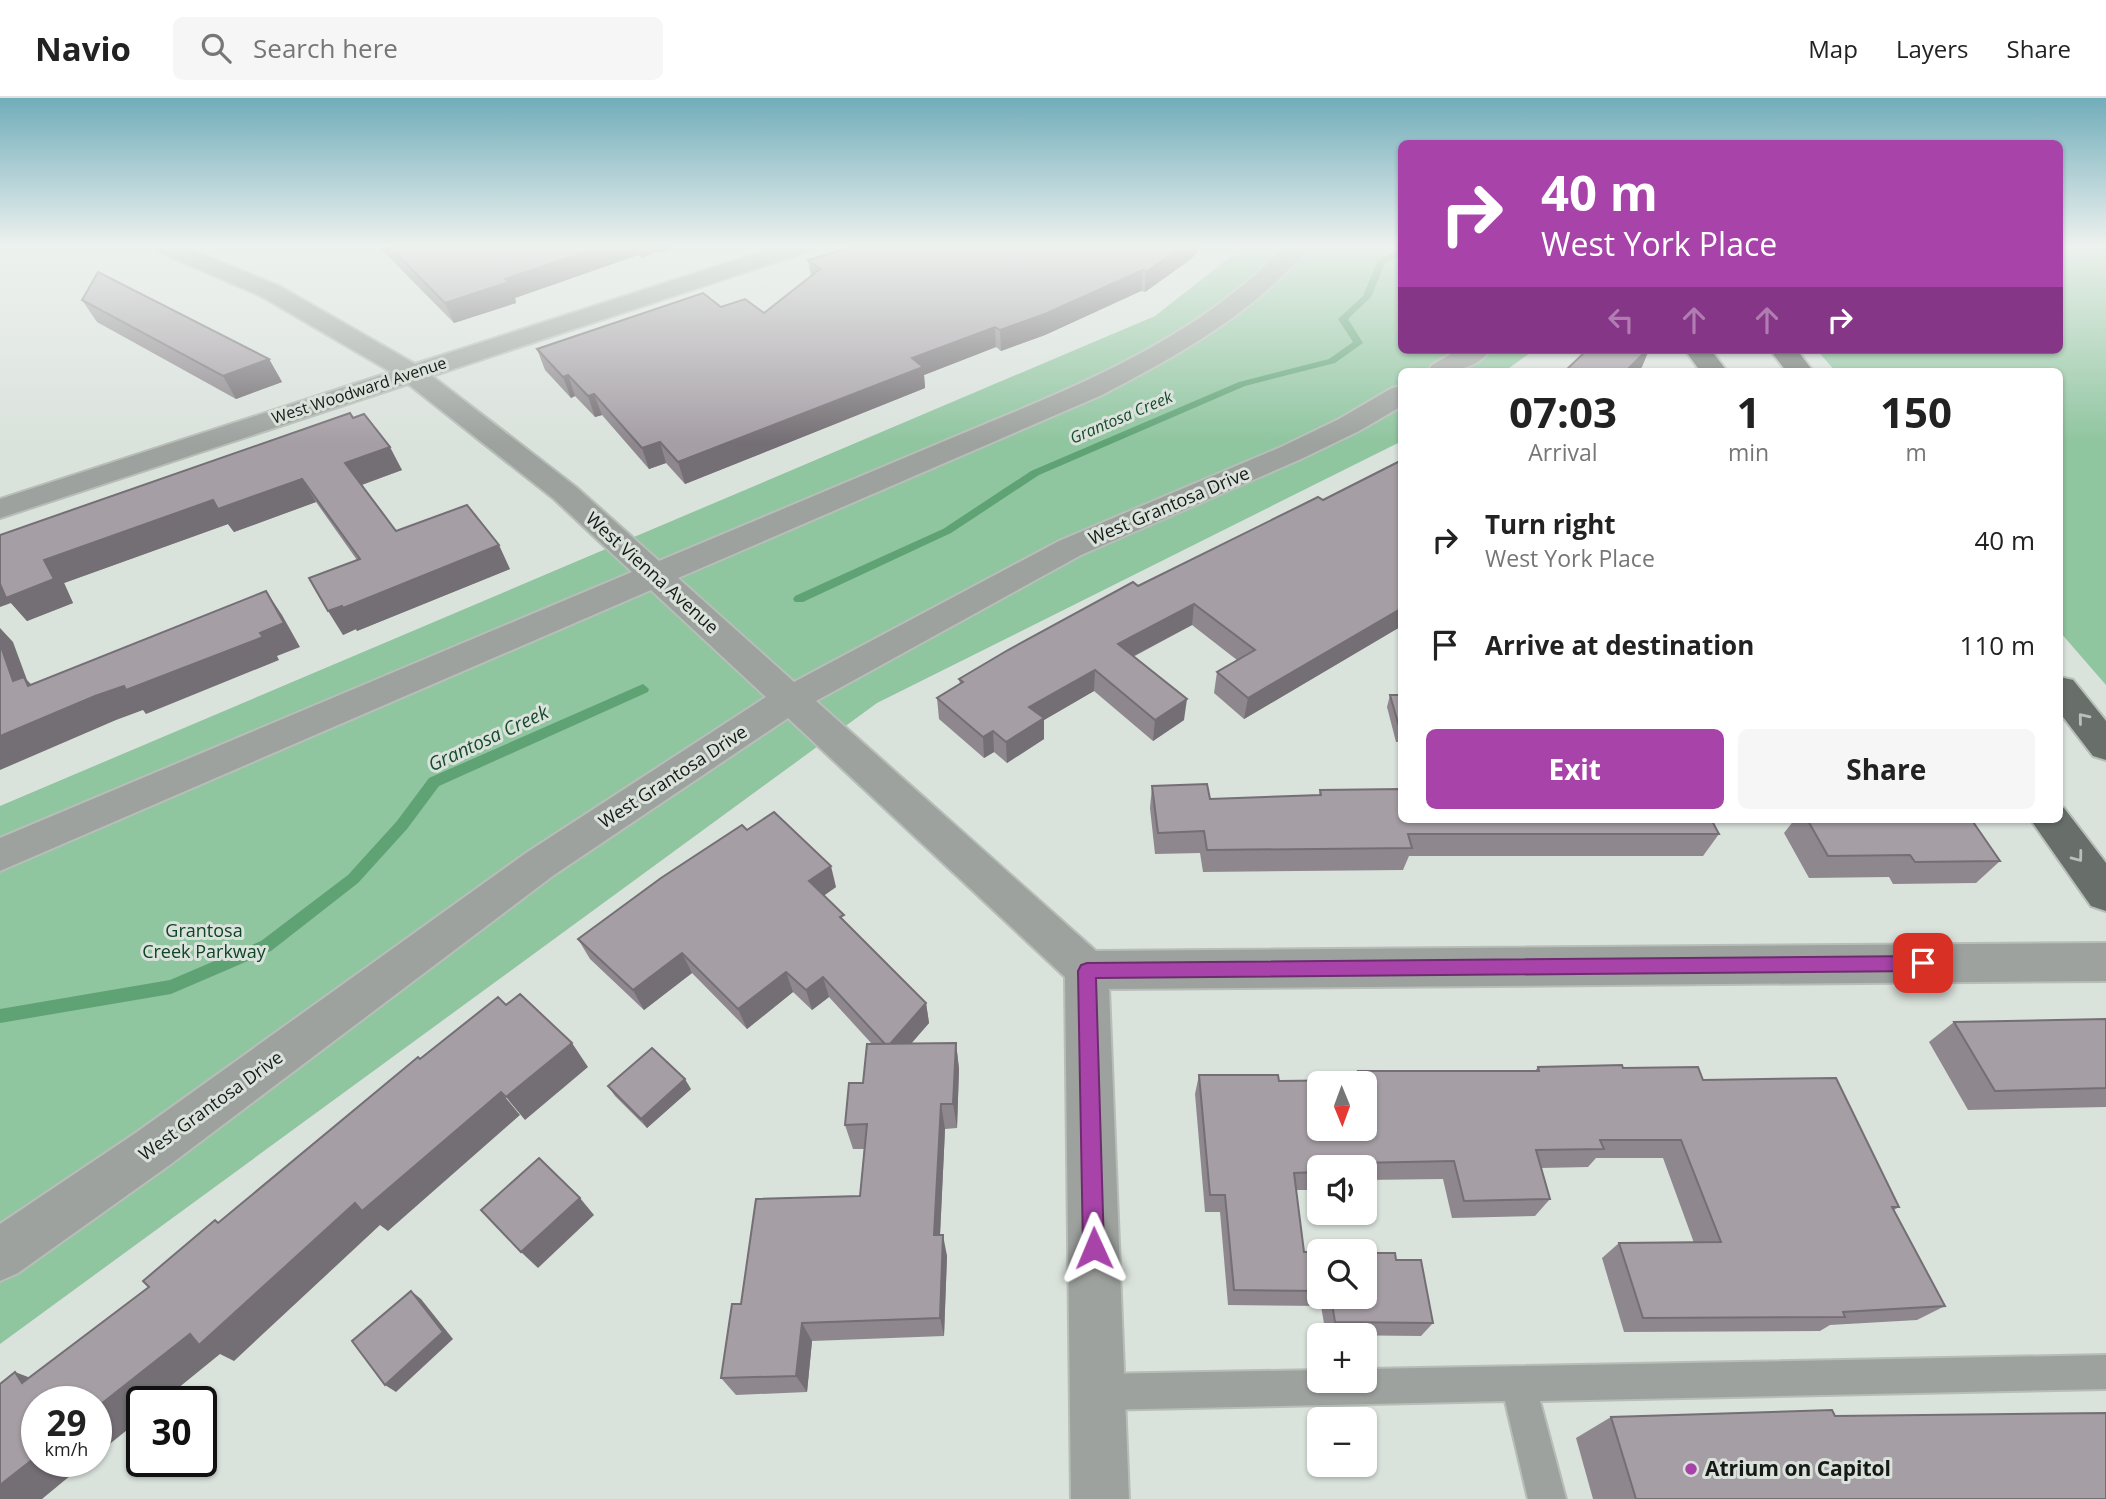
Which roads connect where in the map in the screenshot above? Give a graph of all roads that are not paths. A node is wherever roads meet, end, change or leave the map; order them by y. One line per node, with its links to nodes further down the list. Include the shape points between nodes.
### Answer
1 (307, 312): 8 (street, West Vienna Avenue)
2 (597, 312): 8 (street, West Woodward Avenue)
3 (1225, 312): 11 (street, via 1092,389)
4 (1470, 354): 6 (street)
5 (1786, 354): 7 (main road)
6 (1446, 368)
7 (1798, 368)
8 (411, 373): 10 (street, West Woodward Avenue); 11 (street, West Vienna Avenue, via 565,493)
9 (1398, 396): 13 (street, West Grantosa Drive, via 1291,453 1070,548)
10 (0, 509)
11 (654, 576): 13 (street, West Vienna Avenue); 16 (street)
12 (2063, 693): 14 (main road, one-way to 12)
13 (790, 699): 19 (street, West Vienna Avenue); 20 (street, West Grantosa Drive, via 540,864 154,1148)
14 (2106, 746)
15 (2053, 823): 17 (main road, one-way to 17)
16 (0, 855)
17 (2106, 894)
18 (2106, 962): 19 (street)
19 (1087, 971): 23 (street)
20 (0, 1255)
21 (2106, 1372): 22 (lane)
22 (1518, 1384): 23 (lane); 25 (lane)
23 (1098, 1392): 24 (street)
24 (1100, 1499)
25 (1547, 1499)

